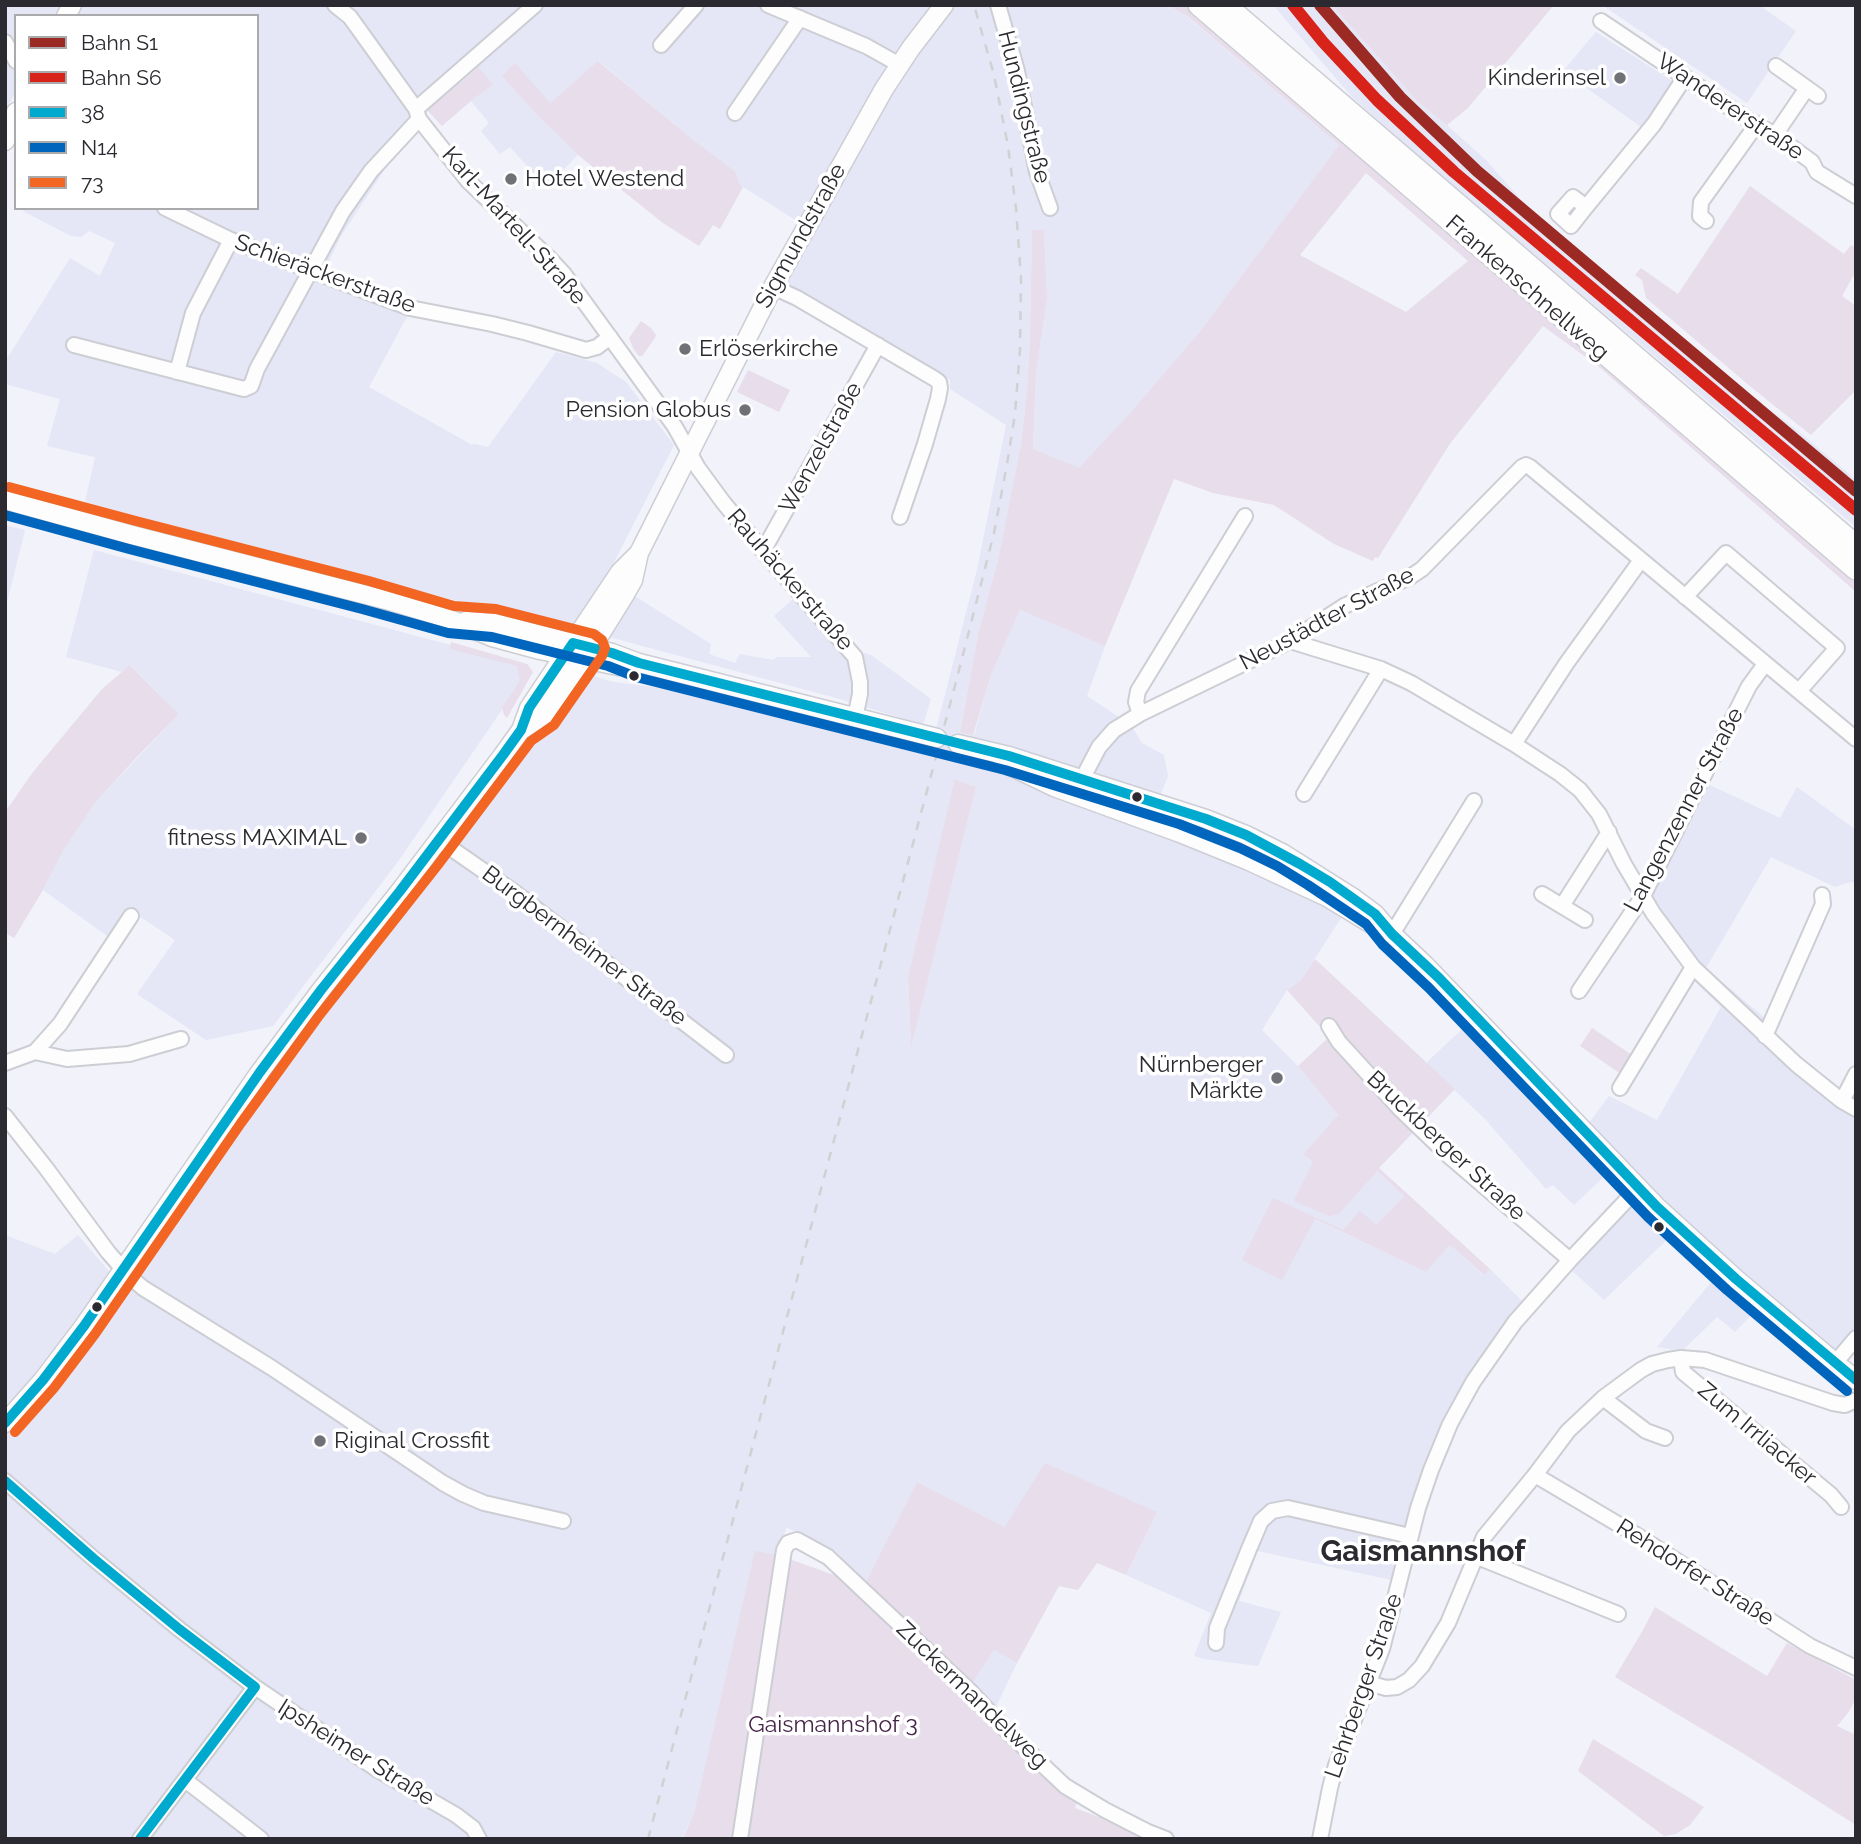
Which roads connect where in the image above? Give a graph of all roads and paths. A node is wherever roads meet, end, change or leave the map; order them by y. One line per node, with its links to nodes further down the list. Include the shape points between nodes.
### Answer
1 (335, 5): 18 (street, Karl-Martell-Straße, via 350,17)
2 (536, 5): 18 (street)
3 (696, 5): 12 (street)
4 (768, 5): 9 (street)
5 (944, 5): 14 (main road, Sigmundstraße)
6 (998, 5): 24 (street, Hundingstraße, via 1037,172)
7 (1199, 5): 42 (highway, Frankenschnellweg)
8 (1225, 5): 39 (highway, Frankenschnellweg)
9 (800, 18): 14 (street); 17 (street)
10 (1601, 21): 16 (street, Wandererstraße)
11 (5, 41): 13 (street)
12 (661, 45)
13 (14, 57)
14 (900, 65): 30 (main road, Sigmundstraße)
15 (1776, 66): 21 (street, via 1813,92)
16 (1685, 77): 20 (street, Wandererstraße); 25 (street, via 1654,124)
17 (735, 113)
18 (417, 114): 29 (street, via 343,211); 31 (street, Karl-Martell-Straße, via 468,181 564,274)
19 (14, 117): 22 (main road)
20 (1757, 124): 21 (street, Wandererstraße); 27 (street, via 1701,202 1700,216)
21 (1775, 135): 23 (street, Wandererstraße, via 1812,162 1817,172)
22 (5, 141)
23 (1856, 196)
24 (1050, 208)
25 (1586, 208)
26 (169, 210): 28 (street, Schieräckerstraße)
27 (1706, 220)
28 (231, 240): 29 (street, Schieräckerstraße); 34 (street, via 193,313)
29 (310, 270): 31 (street, Schieräckerstraße, via 410,308 586,350); 34 (street, via 251,387)
30 (773, 286): 33 (street); 35 (main road, Sigmundstraße)
31 (610, 337): 35 (street, Karl-Martell-Straße)
32 (74, 345): 34 (street)
33 (878, 345): 38 (street, via 935,379 940,388); 40 (street, Wenzelstraße)
34 (177, 372)
35 (690, 451): 40 (street, Rauhäckerstraße, via 709,483); 45 (main road, Sigmundstraße, via 639,553 620,572)
36 (5, 500): 45 (main road, via 452,620 494,623)
37 (1245, 516): 49 (street, via 1138,691)
38 (900, 517)
39 (1856, 546)
40 (763, 551): 50 (street, Rauhäckerstraße, via 855,657 860,694)
41 (1641, 560): 43 (street, Neustädter Straße); 44 (street, Neustädter Straße, via 1526,465 1422,569 1344,606); 53 (street)
42 (1856, 569)
43 (1685, 597): 46 (street, Neustädter Straße); 48 (street, via 1726,553 1838,648)
44 (1290, 641): 47 (street); 49 (street, Neustädter Straße)
45 (578, 652): 50 (main road, via 621,655); 59 (main road, Sigmundstraße, via 529,708 521,730)
46 (1765, 664): 48 (street, Neustädter Straße); 62 (street, Langenzenner Straße, via 1749,687)
47 (1381, 669): 53 (street); 56 (street)
48 (1798, 691): 52 (street, Neustädter Straße)
49 (1140, 714): 55 (street, Neustädter Straße, via 1105,738)
50 (855, 718): 51 (main road)
51 (937, 738)
52 (1856, 739)
53 (1514, 744): 58 (street, via 1580,790)
54 (965, 746): 55 (main road, via 1032,777)
55 (1079, 787): 66 (main road, via 1327,897)
56 (1304, 794)
57 (1474, 801): 66 (street)
58 (1609, 832): 62 (street); 63 (street)
59 (439, 840): 73 (street, Burgbernheimer Straße); 82 (main road, Sigmundstraße, via 267,1063)
60 (1542, 894): 63 (street)
61 (1822, 895): 70 (street, via 1823,904)
62 (1643, 897): 67 (street); 68 (street, Langenzenner Straße)
63 (1562, 906): 65 (street)
64 (131, 916): 72 (street, via 60,1024)
65 (1584, 920)
66 (1392, 934): 80 (main road)
67 (1693, 967): 70 (street); 76 (street)
68 (1579, 991)
69 (1329, 1026): 81 (street, Bruckberger Straße, via 1401,1110)
70 (1765, 1036): 77 (street)
71 (181, 1039): 72 (street, via 129,1054 67,1059)
72 (35, 1052): 74 (street)
73 (726, 1055)
74 (5, 1063)
75 (1856, 1074): 77 (street)
76 (1620, 1088)
77 (1842, 1101): 78 (street)
78 (1856, 1109)
79 (5, 1116): 82 (street)
80 (1639, 1188): 81 (street, Lehrberger Straße); 85 (main road)
81 (1570, 1260): 95 (street, Lehrberger Straße, via 1509,1329 1473,1382 1436,1455)
82 (123, 1270): 89 (main road, Sigmundstraße, via 53,1367); 94 (street, via 143,1288 443,1483 484,1503)
83 (1856, 1338): 85 (street)
84 (1681, 1358): 87 (street, via 1652,1364); 88 (street, via 1705,1360 1839,1404); 93 (street, Zum Irrliacker, via 1683,1372)
85 (1835, 1363): 86 (main road)
86 (1856, 1380)
87 (1604, 1398): 90 (street, via 1646,1431); 91 (street, via 1568,1431)
88 (1856, 1400)
89 (5, 1423)
90 (1665, 1438)
91 (1535, 1475): 96 (street); 99 (street, Rehdorfer Straße, via 1810,1646)
92 (5, 1481): 101 (street, Ipsheimer Straße, via 178,1629)
93 (1840, 1507)
94 (562, 1521)
95 (1410, 1536): 98 (street, via 1288,1508 1272,1511 1261,1521 1249,1549 1217,1628); 100 (street, Lehrberger Straße, via 1385,1638)
96 (1475, 1556): 97 (street); 100 (street, via 1448,1623 1423,1666 1396,1687)
97 (1618, 1614)
98 (1216, 1643)
99 (1856, 1668)
100 (1368, 1683): 108 (street, Lehrberger Straße, via 1336,1765)
101 (254, 1687): 102 (street); 105 (street, Ipsheimer Straße, via 378,1770 456,1815)
102 (185, 1780): 103 (street); 104 (street)
103 (140, 1839)
104 (261, 1839)
105 (479, 1839)
106 (740, 1839): 107 (street, Zuckermandelweg, via 784,1550 797,1540 828,1557 1065,1786)
107 (1166, 1839)
108 (1320, 1839)

